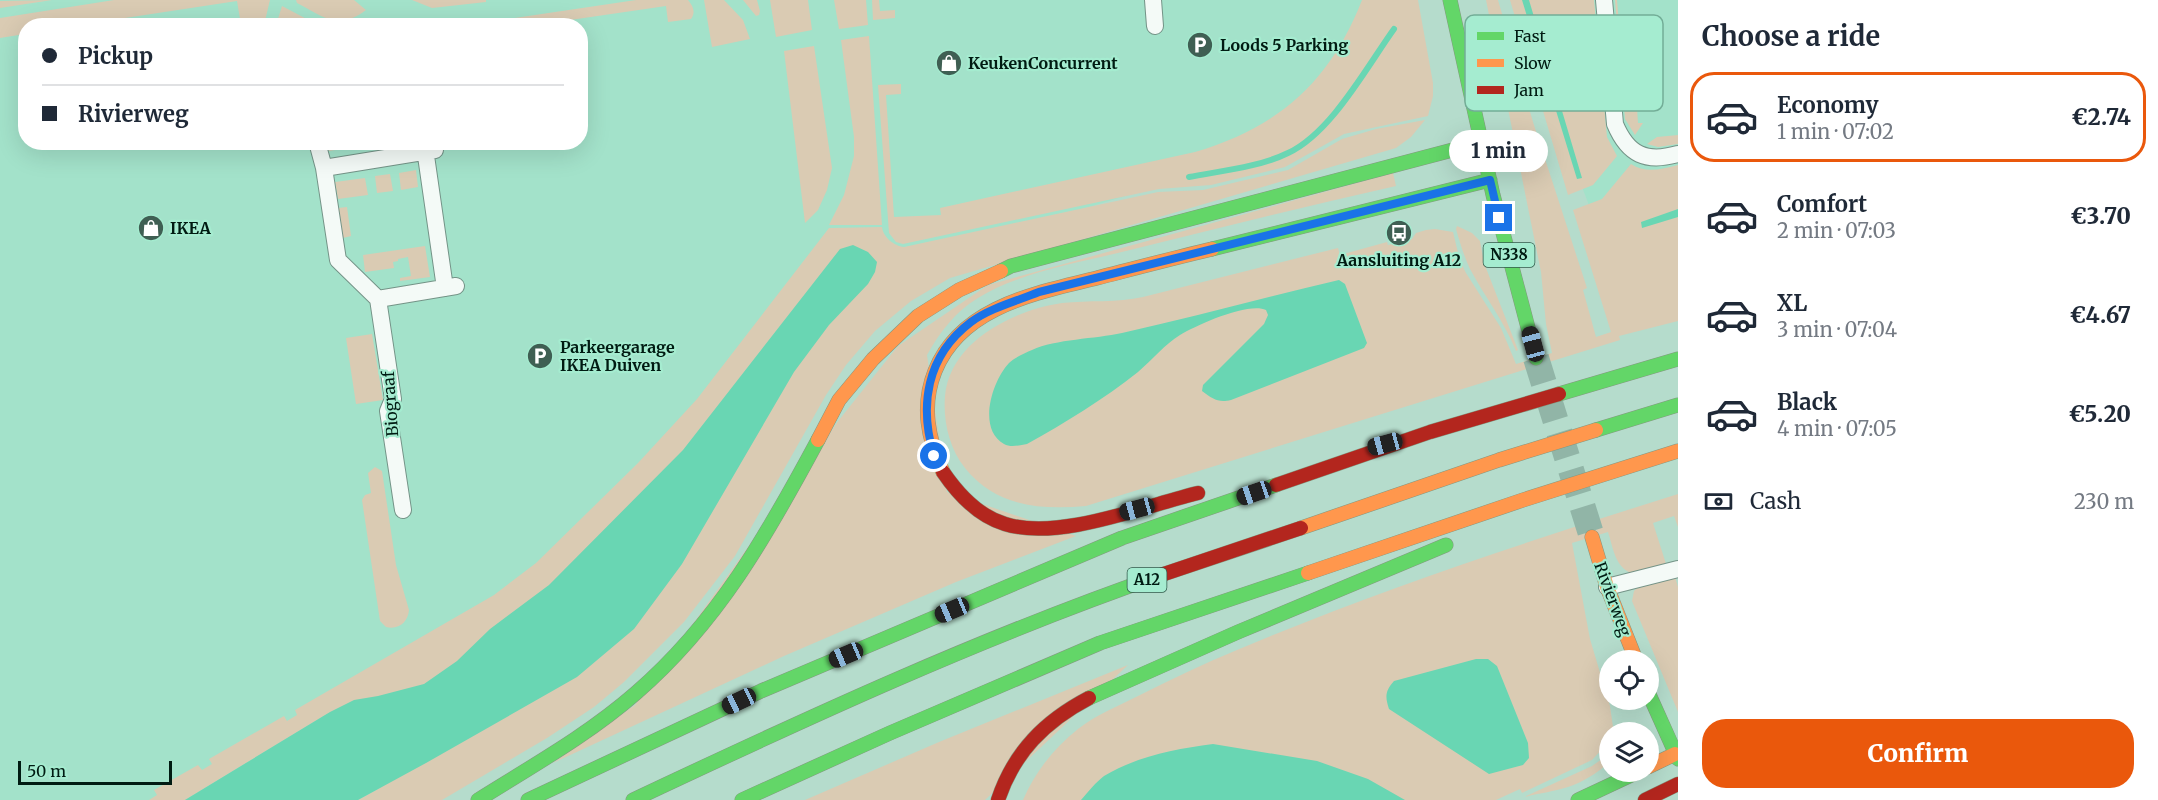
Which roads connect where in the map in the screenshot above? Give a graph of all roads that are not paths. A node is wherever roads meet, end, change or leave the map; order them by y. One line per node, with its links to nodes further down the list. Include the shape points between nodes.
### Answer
1 (1153, 0): 5 (street)
2 (1450, 0): 6 (main road)
3 (1604, 0): 4 (street)
4 (1605, 15)
5 (1155, 26)
6 (1465, 65)
7 (1476, 111): 9 (main road)
8 (1613, 111): 13 (street, via 1620,136 1631,149 1653,159)
9 (1483, 142): 15 (main road, N338); 36 (main road, via 1011,266 959,290 918,316 873,359 839,400 742,573 677,652 635,694 582,735)
10 (319, 150): 14 (street)
11 (418, 150): 14 (street)
12 (428, 150): 16 (street, via 450,287)
13 (1678, 154)
14 (324, 168): 16 (street, via 338,260)
15 (1490, 180): 17 (main road, N338); 23 (main road, via 1039,292 972,322 939,358 926,404 927,433 934,456 962,498 1006,525 1064,527)
16 (378, 299): 24 (street, Biograaf, via 393,399 388,411)
17 (1536, 358)
18 (1678, 360): 20 (main road)
19 (1678, 405): 38 (main road, A12, via 1499,460 1086,600 826,709)
20 (1430, 432): 22 (main road); 37 (main road, via 1122,538 760,691)
21 (1672, 453): 25 (main road); 39 (main road, via 1100,643)
22 (1250, 479)
23 (1216, 488)
24 (403, 510)
25 (1500, 523)
26 (1592, 537): 29 (main road, Rivierweg)
27 (1456, 541): 40 (main road, via 1232,633 1097,695 1040,731 1018,755)
28 (1678, 569): 29 (street)
29 (1607, 587): 30 (main road, Rivierweg)
30 (1632, 650)
31 (1656, 710): 32 (main road)
32 (1677, 756): 33 (main road)
33 (1659, 763)
34 (1616, 782): 41 (main road)
35 (1678, 784): 42 (main road)
36 (478, 800)
37 (528, 800)
38 (633, 800)
39 (742, 800)
40 (998, 800)
41 (1578, 800)
42 (1646, 800)

